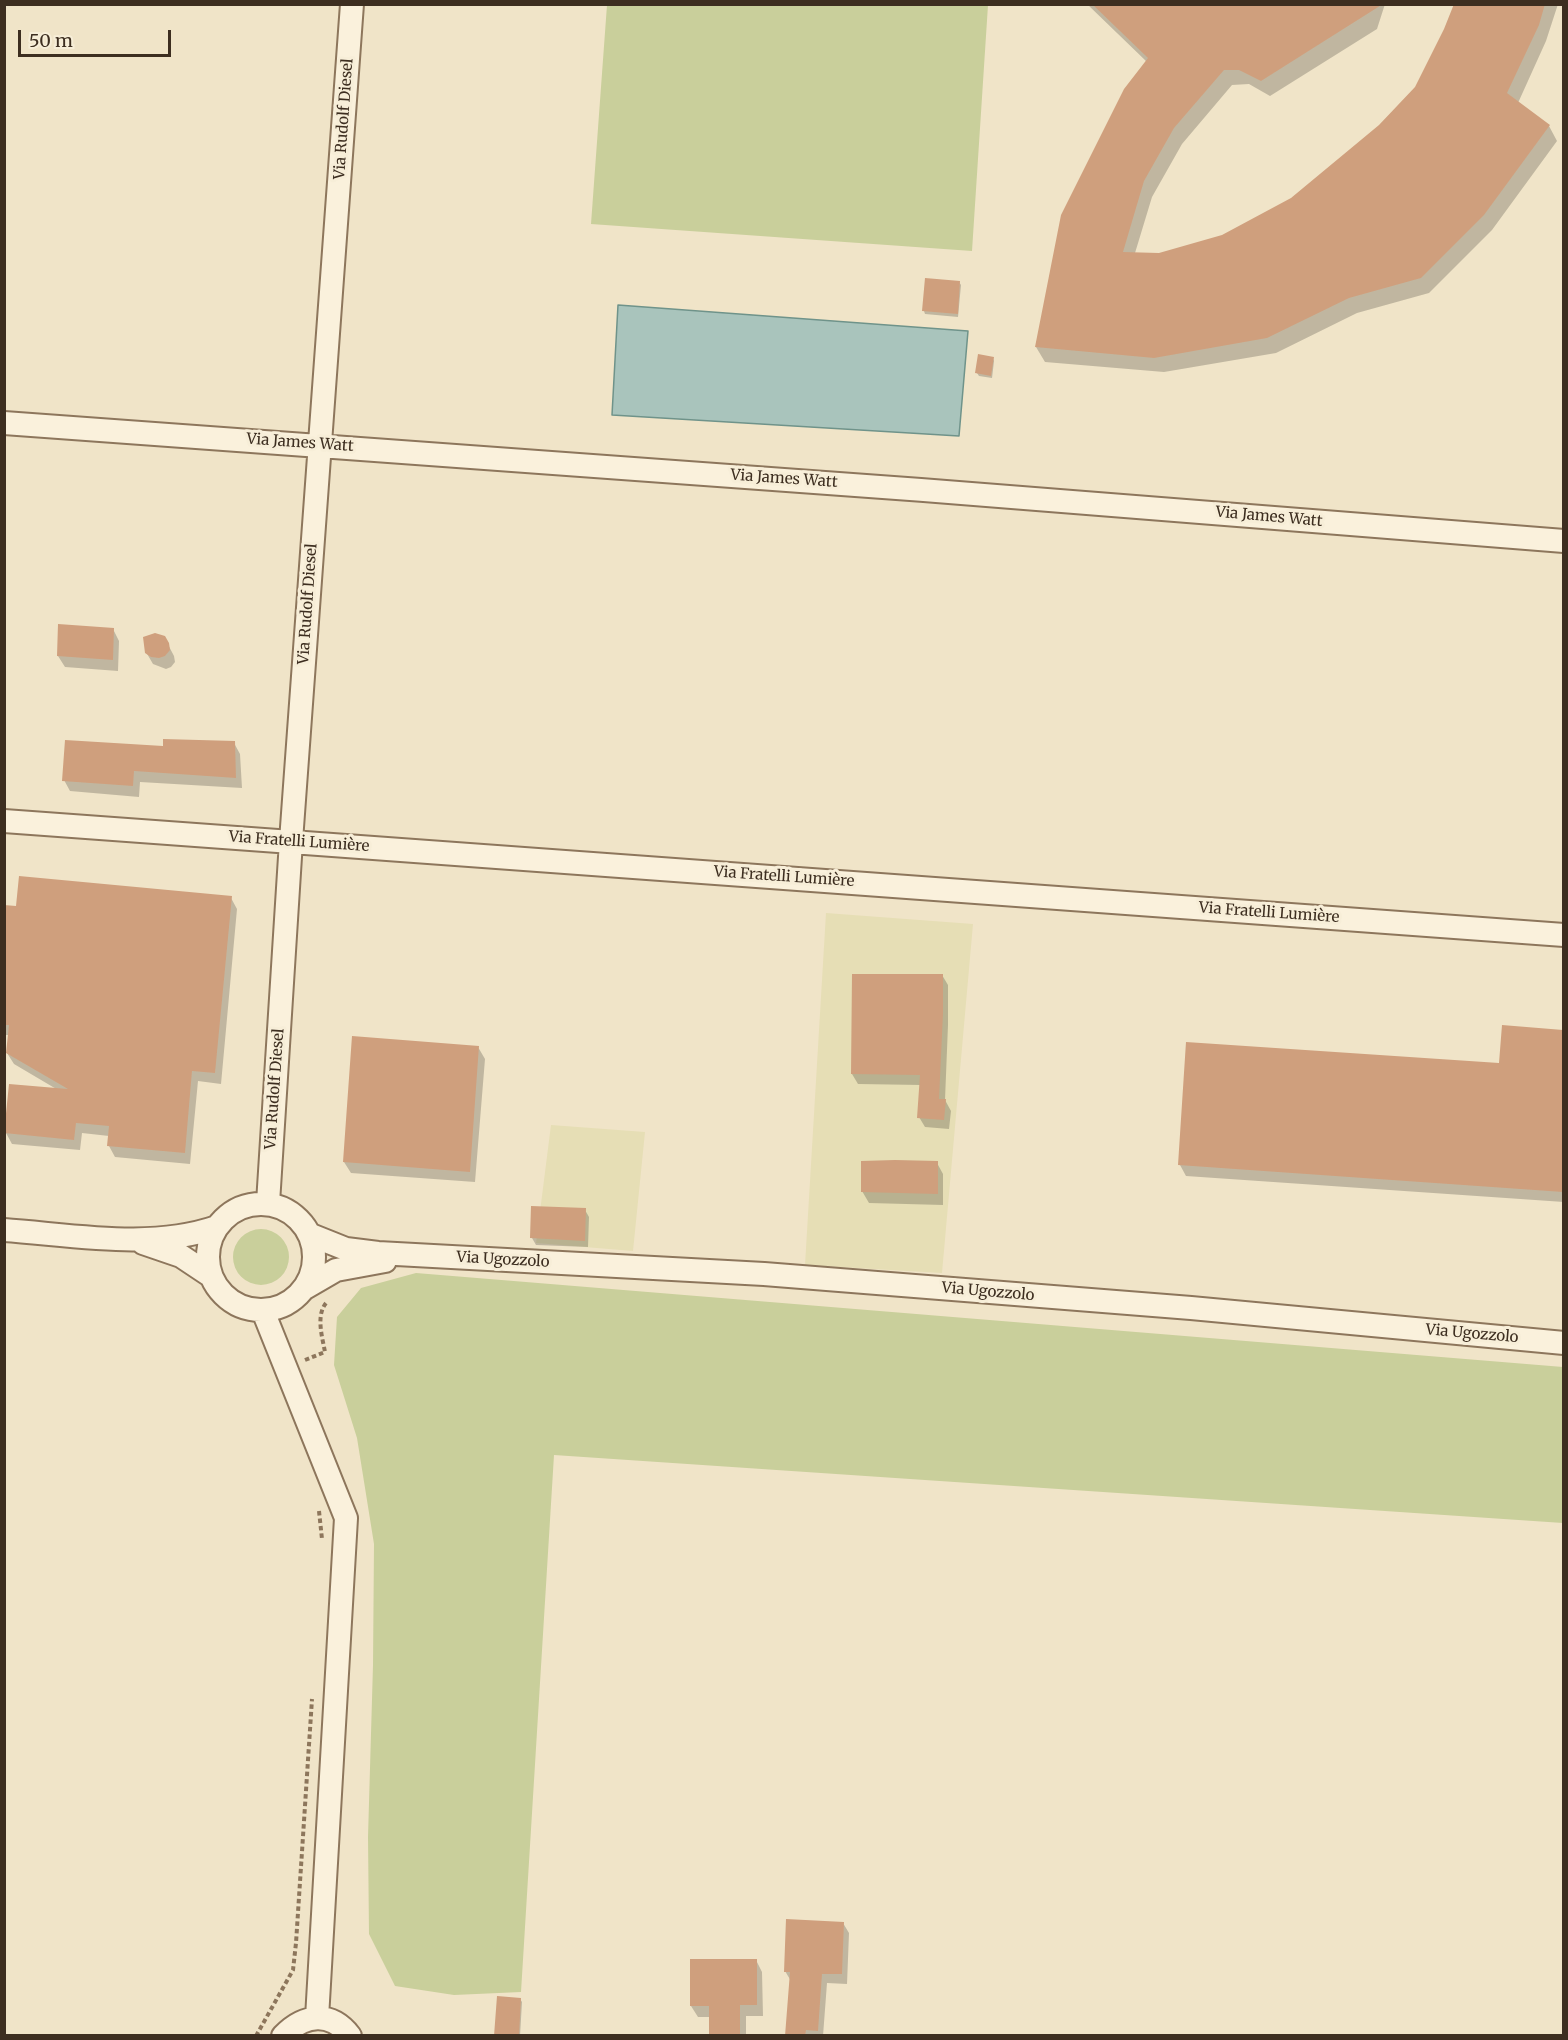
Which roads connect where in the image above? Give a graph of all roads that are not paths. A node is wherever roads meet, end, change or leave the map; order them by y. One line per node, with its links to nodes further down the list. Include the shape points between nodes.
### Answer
1 (352, 4): 3 (street, Via Rudolf Diesel)
2 (4, 423): 3 (street, Via James Watt)
3 (320, 444): 4 (street, Via James Watt); 6 (street, Via Rudolf Diesel)
4 (1563, 541)
5 (4, 821): 6 (street, Via Fratelli Lumière)
6 (291, 841): 7 (street, Via Fratelli Lumière); 8 (street, Via Rudolf Diesel)
7 (1563, 935)
8 (268, 1203): 9 (street, via 239,1208); 11 (street, via 294,1214)
9 (217, 1227): 12 (street, via 193,1235); 14 (street, via 208,1259)
10 (4, 1230): 12 (street)
11 (310, 1235): 13 (street, Via Ugozzolo, via 346,1249); 15 (street, via 315,1253 313,1271)
12 (133, 1240): 14 (street, via 182,1256)
13 (411, 1256): 15 (street, Via Ugozzolo, via 336,1270); 17 (street, Via Ugozzolo, via 764,1274)
14 (212, 1276): 16 (street, via 231,1301)
15 (305, 1288): 16 (street, via 294,1300)
16 (263, 1311): 18 (street, via 346,1518)
17 (1563, 1343)
18 (317, 2018): 19 (street, via 292,2026); 20 (street, via 344,2027)
19 (283, 2036)
20 (350, 2036)

